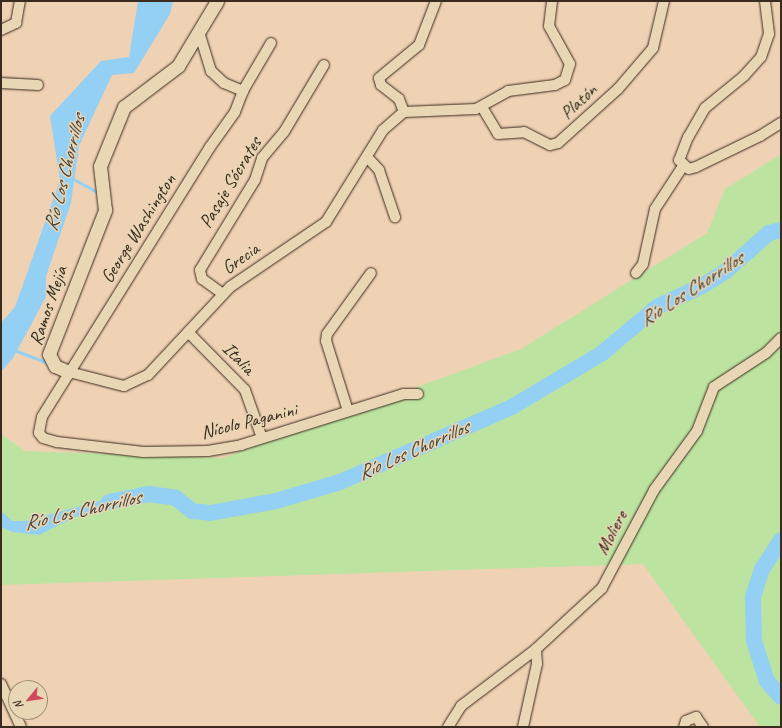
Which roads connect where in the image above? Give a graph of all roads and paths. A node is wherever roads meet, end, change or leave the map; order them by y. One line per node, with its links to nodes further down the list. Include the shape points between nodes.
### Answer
1 (20, 1): 7 (street, via 16,23)
2 (217, 1): 8 (street, Ramos Mejía)
3 (436, 1): 15 (street, via 419,45 380,75 378,81 399,99)
4 (552, 1): 14 (street, via 549,26 570,64 568,76 555,85 508,91)
5 (664, 1): 14 (street, Platón, via 653,48 618,89 558,143 550,145 524,132 498,134)
6 (765, 1): 18 (street, via 769,34 760,57 744,76 705,108 680,153)
7 (1, 30)
8 (199, 32): 13 (street, via 211,71 224,83); 25 (street, Ramos Mejía, via 170,74 124,107 100,166 105,210 49,354 55,366)
9 (271, 43): 13 (street, George Washington)
10 (324, 65): 22 (street, Pasaje Sócrates, via 284,132 262,158 255,180 200,270 202,279)
11 (1, 83): 12 (street)
12 (38, 85)
13 (244, 91): 25 (street, George Washington, via 236,112 210,147)
14 (482, 107): 15 (street, via 469,110 416,109)
15 (404, 112): 17 (street, Grecia, via 388,123)
16 (781, 123): 18 (street, via 696,167)
17 (367, 157): 19 (street, via 379,170); 22 (street, Grecia, via 326,222 238,280)
18 (683, 166): 21 (street, via 655,209 643,264)
19 (395, 217)
20 (371, 273): 27 (street, via 326,340)
21 (636, 273)
22 (223, 294): 23 (street, Grecia)
23 (188, 332): 25 (street, Grecia, via 148,375 132,385 117,386); 29 (street, Italia, via 245,390)
24 (781, 338): 30 (street, Moliere, via 766,353 714,387 697,431 654,490 602,588)
25 (69, 372): 28 (street, George Washington, via 42,417)
26 (418, 394): 27 (street, Nícolo Paganini, via 404,394)
27 (348, 411): 29 (street, Nícolo Paganini)
28 (39, 433): 29 (street, Nícolo Paganini, via 50,442 143,452 208,451)
29 (262, 438)
30 (536, 649): 33 (street, Moliere, via 461,706); 34 (street, via 537,664)
31 (1, 684): 32 (street)
32 (21, 727)
33 (448, 727)
34 (523, 727)
35 (684, 727): 36 (street, via 686,721 696,717)
36 (703, 727)

